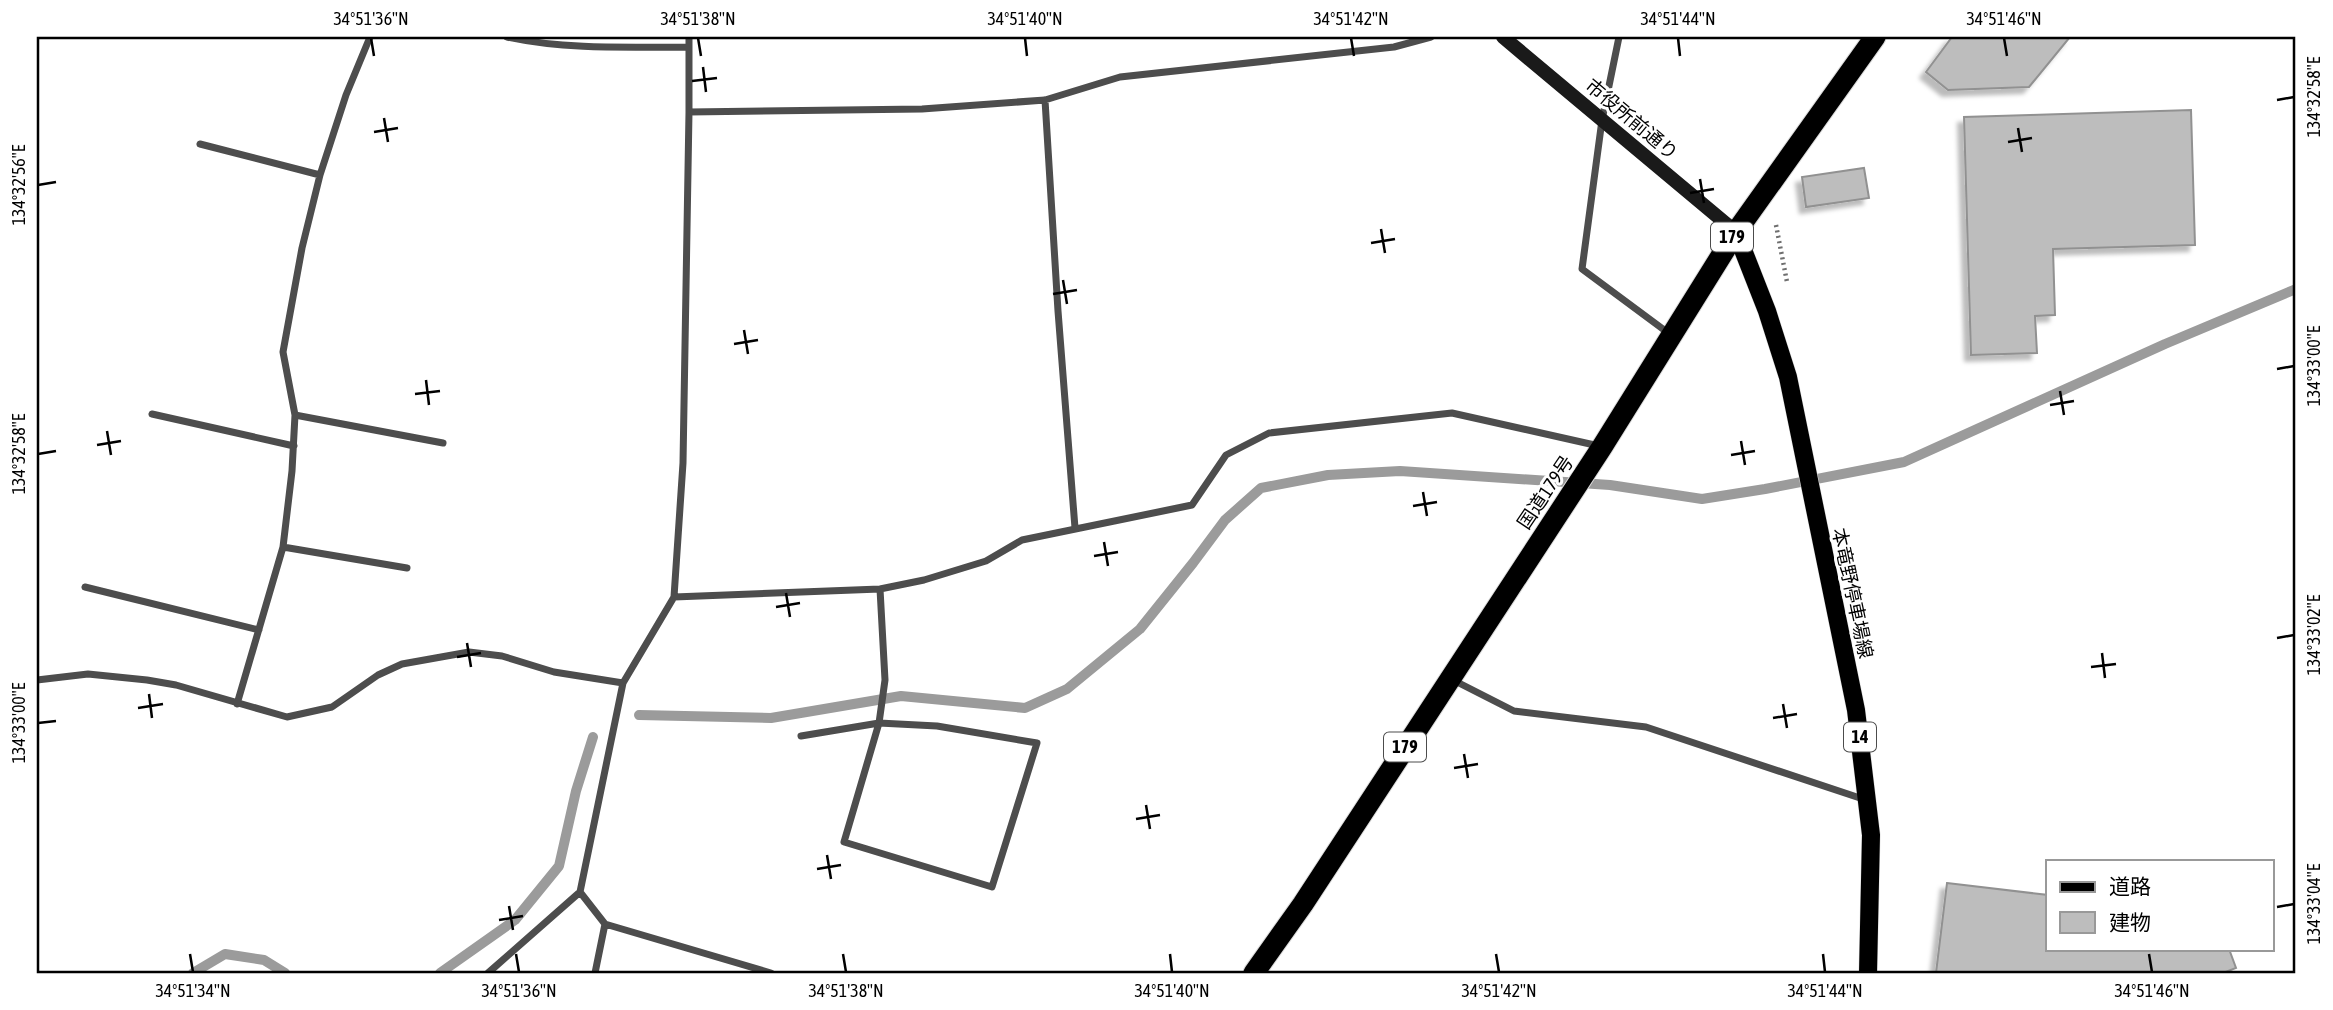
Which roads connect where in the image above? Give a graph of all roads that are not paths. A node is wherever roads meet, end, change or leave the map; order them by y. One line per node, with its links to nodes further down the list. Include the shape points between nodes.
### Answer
1 (370, 37): 13 (street)
2 (508, 37): 8 (street, via 542,44)
3 (689, 37): 8 (street)
4 (1431, 37): 9 (street, via 1394,47 1121,77)
5 (1503, 37): 11 (street, 市役所前通り)
6 (1619, 37): 11 (street)
7 (1875, 37): 14 (highway, 国道179号 / 179)
8 (688, 47): 10 (street)
9 (1045, 100): 10 (street, via 922,109); 21 (street)
10 (689, 112): 26 (street, via 682,463)
11 (1602, 120): 14 (street, 市役所前通り); 15 (street, via 1582,269)
12 (200, 144): 13 (street)
13 (320, 175): 17 (street, via 283,352)
14 (1736, 232): 15 (highway, 国道179号 / 179); 34 (main road, 本竜野停車場線 / 14, via 1784,364 1856,710)
15 (1671, 336): 20 (highway, 国道179号 / 179)
16 (152, 414): 19 (street)
17 (295, 415): 18 (street); 19 (street)
18 (443, 443)
19 (294, 446): 22 (street)
20 (1602, 447): 21 (street, via 1452,413 1269,433 1226,455 1192,505); 28 (highway, 国道179号 / 179)
21 (1076, 528): 25 (street, via 1021,540 986,561)
22 (283, 547): 23 (street); 27 (street)
23 (407, 568)
24 (85, 587): 27 (street)
25 (880, 589): 26 (street); 32 (street, via 885,680)
26 (674, 597): 30 (street)
27 (259, 630): 31 (street)
28 (1450, 679): 34 (street, via 1514,711 1646,727); 40 (highway, 国道179号 / 179)
29 (37, 680): 31 (street, via 88,674 147,680)
30 (623, 683): 31 (street, via 469,652 402,664 332,708 287,717); 35 (street)
31 (237, 704)
32 (879, 723): 32 (street, via 844,842 992,887 1037,743 937,726); 33 (street)
33 (801, 736)
34 (1867, 800): 41 (main road, 本竜野停車場線 / 14, via 1871,835)
35 (580, 892): 36 (street); 37 (street)
36 (604, 924): 38 (street); 39 (street)
37 (488, 973)
38 (595, 973)
39 (771, 973)
40 (1254, 973)
41 (1868, 973)

